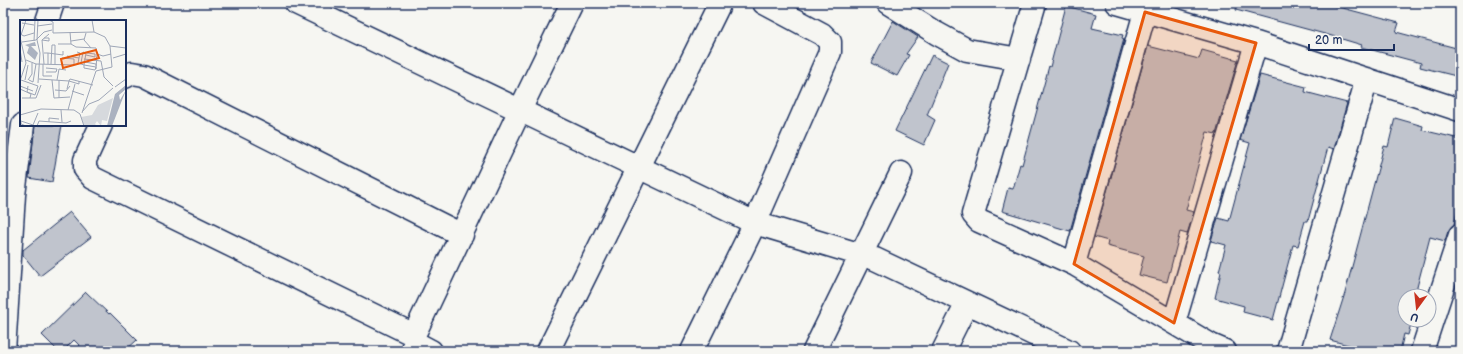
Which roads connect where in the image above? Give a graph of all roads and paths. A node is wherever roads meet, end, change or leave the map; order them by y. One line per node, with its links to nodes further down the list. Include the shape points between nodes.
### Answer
1 (53, 3): 10 (street)
2 (296, 3): 15 (street)
3 (572, 3): 15 (street)
4 (720, 3): 19 (street)
5 (764, 3): 22 (street, via 822,34 830,42 830,52)
6 (888, 3): 12 (street, via 967,50)
7 (1035, 3): 12 (street)
8 (1117, 3): 9 (street)
9 (1145, 12): 11 (street); 26 (street)
10 (46, 20)
11 (1256, 43): 14 (street); 28 (street)
12 (1019, 59): 26 (street, via 973,214 978,221)
13 (126, 76): 23 (street, via 132,72 144,75)
14 (1366, 79): 16 (street); 38 (street)
15 (520, 110): 19 (street); 23 (street)
16 (1460, 110)
17 (23, 126): 21 (street)
18 (101, 126): 29 (street, via 85,160 85,169 93,178)
19 (638, 168): 22 (street); 32 (street)
20 (901, 173): 25 (street)
21 (8, 194): 30 (street)
22 (755, 223): 25 (street); 33 (street)
23 (462, 235): 29 (street)
24 (1460, 235): 39 (street)
25 (861, 255): 27 (street, via 875,259); 34 (street)
26 (1074, 264): 28 (street)
27 (967, 303): 35 (street); 36 (street)
28 (1174, 323): 37 (street)
29 (414, 336): 31 (street, via 414,342)
30 (4, 351)
31 (431, 351)
32 (548, 351)
33 (692, 351)
34 (814, 351)
35 (944, 351)
36 (1069, 351)
37 (1225, 351)
38 (1288, 351)
39 (1422, 351)

